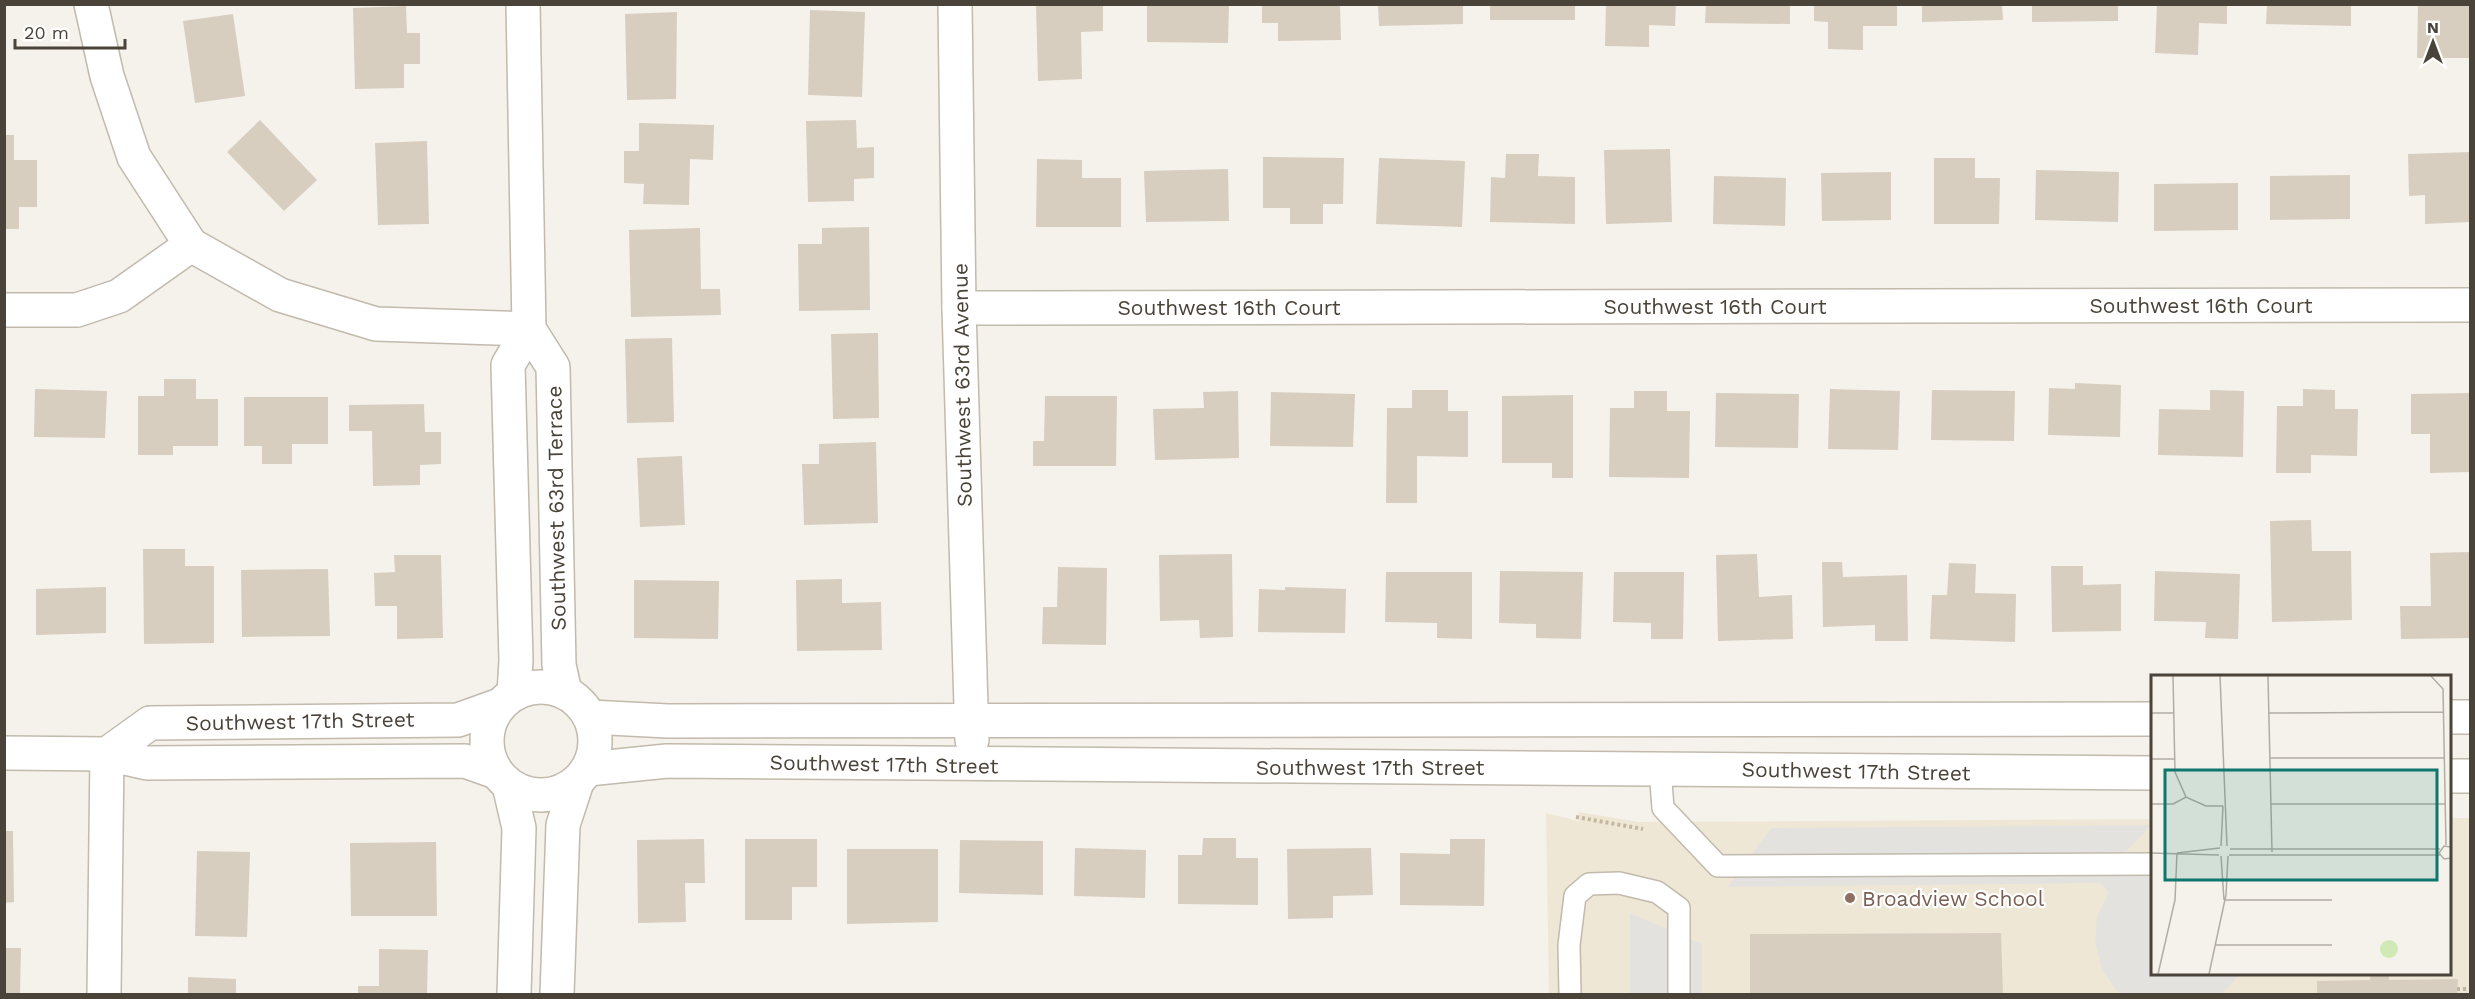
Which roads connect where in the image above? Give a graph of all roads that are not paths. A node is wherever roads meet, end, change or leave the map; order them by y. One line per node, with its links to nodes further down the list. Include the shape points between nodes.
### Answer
1 (91, 4): 4 (street, via 107,76 134,157)
2 (523, 4): 8 (street)
3 (955, 4): 6 (street, Southwest 63rd Avenue)
4 (191, 245): 7 (street, via 119,296 77,310); 8 (street, via 280,295 376,324)
5 (2470, 304): 6 (street, Southwest 16th Court)
6 (959, 308): 16 (street, Southwest 63rd Avenue)
7 (4, 310)
8 (529, 328): 9 (street, Southwest 63rd Terrace, via 553,367 559,665); 10 (street, Southwest 63rd Terrace, via 508,365 516,660)
9 (565, 692): 10 (street, via 531,688); 11 (street)
10 (507, 699): 18 (street, Southwest 17th Street, via 458,720 150,723); 26 (street, via 490,720 486,738 488,756)
11 (590, 717): 16 (street, Southwest 17th Street, via 668,722); 23 (street, via 595,734 594,752)
12 (2451, 717): 13 (street)
13 (2470, 717)
14 (1568, 719): 15 (street, Southwest 17th Street); 16 (street, Southwest 17th Street); 20 (street)
15 (2151, 719)
16 (971, 720): 19 (street, Southwest 63rd Avenue)
17 (4, 753): 18 (street, Southwest 17th Street)
18 (107, 754): 26 (street, Southwest 17th Street, via 147,763 465,761); 28 (street)
19 (972, 765): 20 (street, Southwest 17th Street); 23 (street, Southwest 17th Street, via 666,761)
20 (1569, 768): 21 (street, Southwest 17th Street)
21 (1660, 769): 22 (street, Southwest 17th Street); 27 (lane, via 1663,808 1718,866)
22 (2151, 773)
23 (582, 775): 26 (street, via 561,791 543,796 525,793); 30 (street, via 562,825)
24 (2451, 776): 25 (street)
25 (2470, 776)
26 (502, 778): 29 (street, via 519,828)
27 (2151, 864)
28 (104, 994)
29 (514, 994)
30 (557, 994)
31 (1570, 994): 32 (lane, via 1569,945 1575,896 1589,884 1619,883 1657,892 1678,908)
32 (1679, 994)

